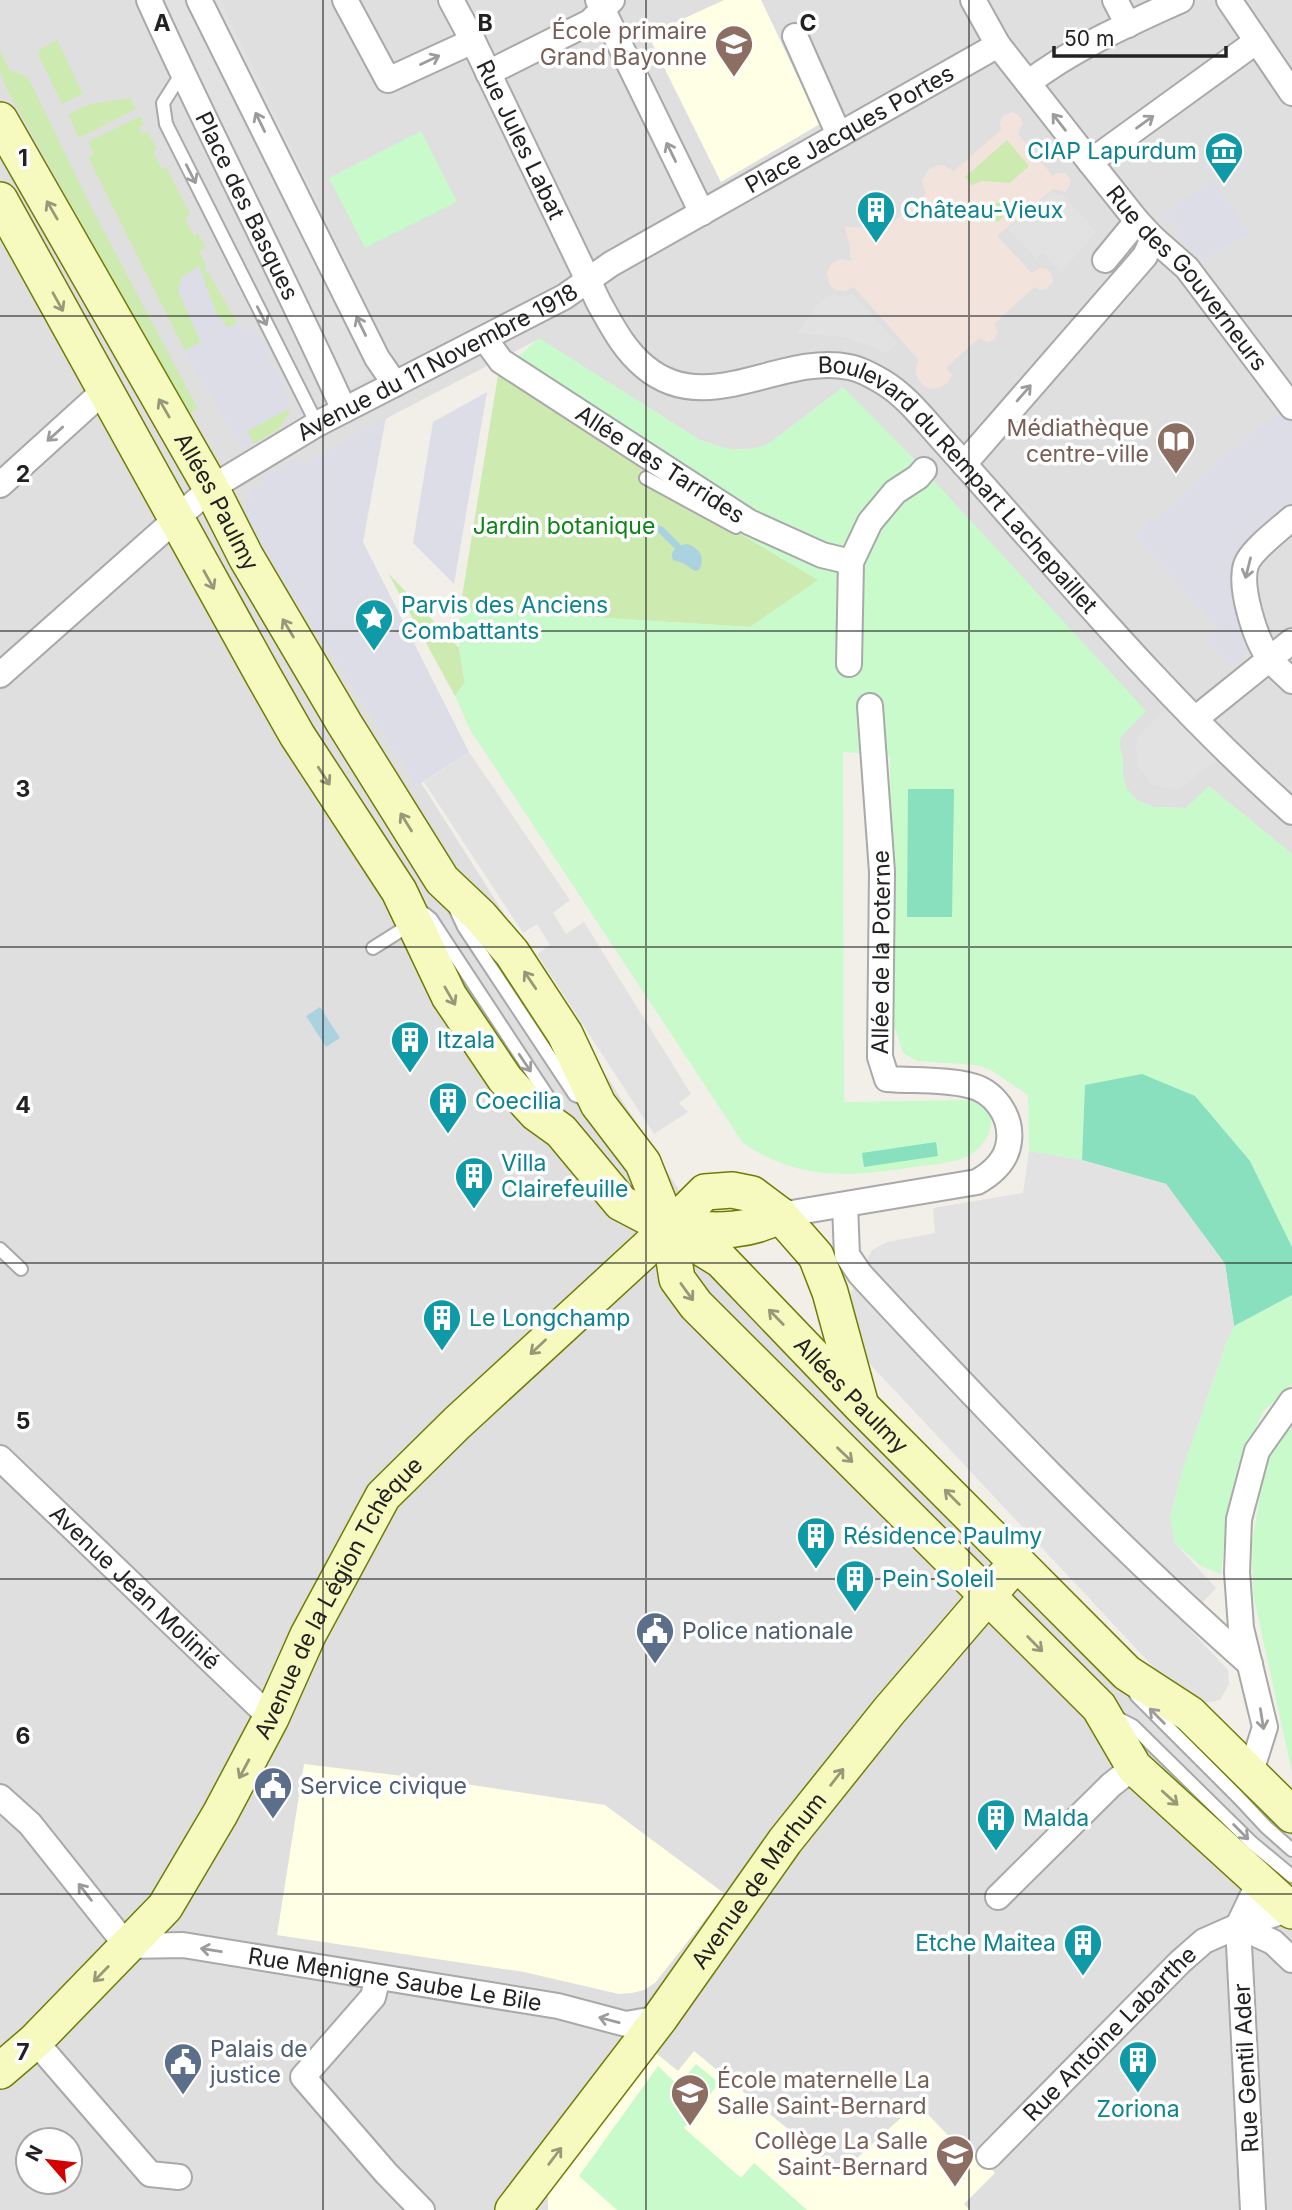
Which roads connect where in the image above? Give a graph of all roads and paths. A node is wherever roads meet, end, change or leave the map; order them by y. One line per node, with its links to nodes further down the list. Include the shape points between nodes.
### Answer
1 (149, 0): 15 (street, Place des Basques)
2 (199, 0): 30 (street, one-way to 2, via 377,358)
3 (345, 0): 12 (street, one-way to 12, via 387,80)
4 (451, 0): 12 (street, Rue Jules Labat)
5 (973, 0): 14 (street, Rue des Gouverneurs)
6 (1115, 0): 10 (street)
7 (1181, 0): 10 (street)
8 (1229, 0): 13 (street)
9 (604, 3): 16 (street, via 590,22); 23 (street, one-way to 9)
10 (1128, 25): 17 (street, via 1045,69)
11 (795, 36): 20 (street)
12 (473, 41): 16 (street, Rue Jules Labat)
13 (1257, 41): 18 (street); 21 (street, one-way to 13)
14 (998, 44): 17 (street, Rue des Gouverneurs); 20 (street, Place Jacques Portes)
15 (182, 73): 33 (street, Place des Basques); 34 (lane, one-way to 34, via 163,103 166,124)
16 (488, 73): 27 (street, Rue Jules Labat)
17 (1028, 83): 21 (street, Rue des Gouverneurs, one-way to 17)
18 (1292, 93)
19 (0, 120): 39 (main road, Allées Paulmy, one-way to 19)
20 (839, 135): 23 (street, Place Jacques Portes)
21 (1090, 162): 24 (street, Rue des Gouverneurs)
22 (0, 200): 25 (main road)
23 (702, 213): 27 (street, Avenue du 11 Novembre 1918)
24 (1145, 229): 26 (street); 29 (street, Rue des Gouverneurs, via 1187,268); 35 (street, one-way to 24, via 1145,256)
25 (10, 241): 31 (main road, one-way to 31)
26 (1105, 260)
27 (589, 281): 28 (street, Avenue du 11 Novembre 1918); 35 (street, Boulevard du Rempart Lachepaillet, via 617,336 645,368 662,378 707,388 804,366 853,367 886,384)
28 (485, 339): 30 (street, Avenue du 11 Novembre 1918); 42 (street, Allée des Tarrides, via 501,361)
29 (1284, 378): 32 (street, Rue des Gouverneurs)
30 (396, 384): 33 (street, Avenue du 11 Novembre 1918)
31 (106, 389): 38 (street, one-way to 38); 41 (main road)
32 (1292, 407)
33 (344, 410): 34 (street, Avenue du 11 Novembre 1918)
34 (317, 424): 39 (street, Avenue du 11 Novembre 1918)
35 (964, 464): 50 (street, Boulevard du Rempart Lachepaillet)
36 (924, 470): 43 (street, via 895,492 870,522)
37 (646, 478): 42 (lane, via 737,527)
38 (0, 485)
39 (211, 488): 41 (street, Avenue du 11 Novembre 1918); 58 (main road, Allées Paulmy, one-way to 39, via 643,1163 598,1104 565,1034 512,953 442,880 246,557)
40 (1292, 518): 45 (street, one-way to 45, via 1247,565 1245,585 1252,622)
41 (177, 519): 47 (street, Avenue du 11 Novembre 1918); 52 (main road, one-way to 52, via 298,735)
42 (749, 522): 43 (street, Allée des Tarrides, via 822,555)
43 (851, 562): 46 (street)
44 (1292, 641): 45 (street)
45 (1269, 658): 48 (street); 50 (street)
46 (849, 664)
47 (0, 675)
48 (1292, 681)
49 (870, 706): 56 (street, Allée de la Poterne, via 882,872 880,1057 887,1079 982,1090 998,1102 1010,1130 1001,1163 977,1182)
50 (1195, 719): 51 (street, Boulevard du Rempart Lachepaillet)
51 (1292, 812)
52 (399, 891): 53 (main road); 55 (lane, one-way to 55, via 431,919 554,1106)
53 (413, 922): 54 (lane); 55 (main road, one-way to 55, via 449,996 505,1079 536,1113)
54 (373, 948)
55 (561, 1130): 58 (main road, via 621,1203)
56 (850, 1207): 57 (street, Allée de la Poterne); 60 (street); 67 (street, via 847,1255 860,1274 1068,1493)
57 (780, 1215): 58 (main road, via 752,1194 713,1190 705,1192); 60 (main road)
58 (669, 1228): 63 (main road, Allées Paulmy, one-way to 58, via 721,1260); 66 (main road, one-way to 66, via 677,1279 696,1305); 70 (main road, Avenue de la Légion Tchèque, one-way to 70, via 476,1404 383,1496 308,1635)
59 (0, 1249): 61 (lane)
60 (816, 1256): 63 (main road)
61 (21, 1269)
62 (1292, 1401): 67 (street, via 1257,1451 1239,1519 1237,1581)
63 (861, 1406): 65 (main road, Allées Paulmy, one-way to 63)
64 (0, 1458): 70 (street, Avenue Jean Molinié)
65 (1018, 1562): 66 (main road, Avenue de Marhum); 68 (main road, Allées Paulmy)
66 (988, 1595): 69 (main road, one-way to 69); 82 (main road, Avenue de Marhum, one-way to 66, via 785,1842)
67 (1250, 1664): 72 (street, one-way to 72, via 1265,1727 1254,1762)
68 (1127, 1673): 72 (main road, Allées Paulmy, via 1190,1714); 75 (lane, Allées Paulmy, one-way to 68, via 1131,1691)
69 (1099, 1707): 71 (main road); 76 (lane, one-way to 76, via 1133,1726 1252,1843)
70 (271, 1718): 79 (main road, Avenue de la Légion Tchèque, one-way to 79, via 165,1907)
71 (1134, 1766): 76 (main road, one-way to 76); 77 (street)
72 (1246, 1771): 74 (main road, Allées Paulmy)
73 (0, 1797): 79 (street, one-way to 73, via 30,1824)
74 (1292, 1815)
75 (1292, 1850)
76 (1284, 1894): 78 (street); 78 (street, Rue Antoine Labarthe)
77 (998, 1897)
78 (1238, 1926): 80 (street, via 1273,1942); 85 (street, Rue Antoine Labarthe, via 1204,1941 1180,1962); 89 (street, Rue Gentil Ader)
79 (127, 1946): 81 (street, Rue Menigne Saube Le Bile, one-way to 79, via 183,1945); 83 (main road, Avenue de la Légion Tchèque, one-way to 83)
80 (1292, 1960)
81 (378, 1977): 82 (street, Rue Menigne Saube Le Bile, one-way to 81, via 626,2024 558,2006); 87 (street, via 373,1997 303,2077)
82 (660, 2018): 88 (main road, Avenue de Marhum, one-way to 82)
83 (35, 2041): 84 (main road, Avenue de la Légion Tchèque); 86 (street, via 150,2174)
84 (0, 2071)
85 (989, 2156)
86 (179, 2177)
87 (422, 2210)
88 (513, 2210)
89 (1253, 2210)

